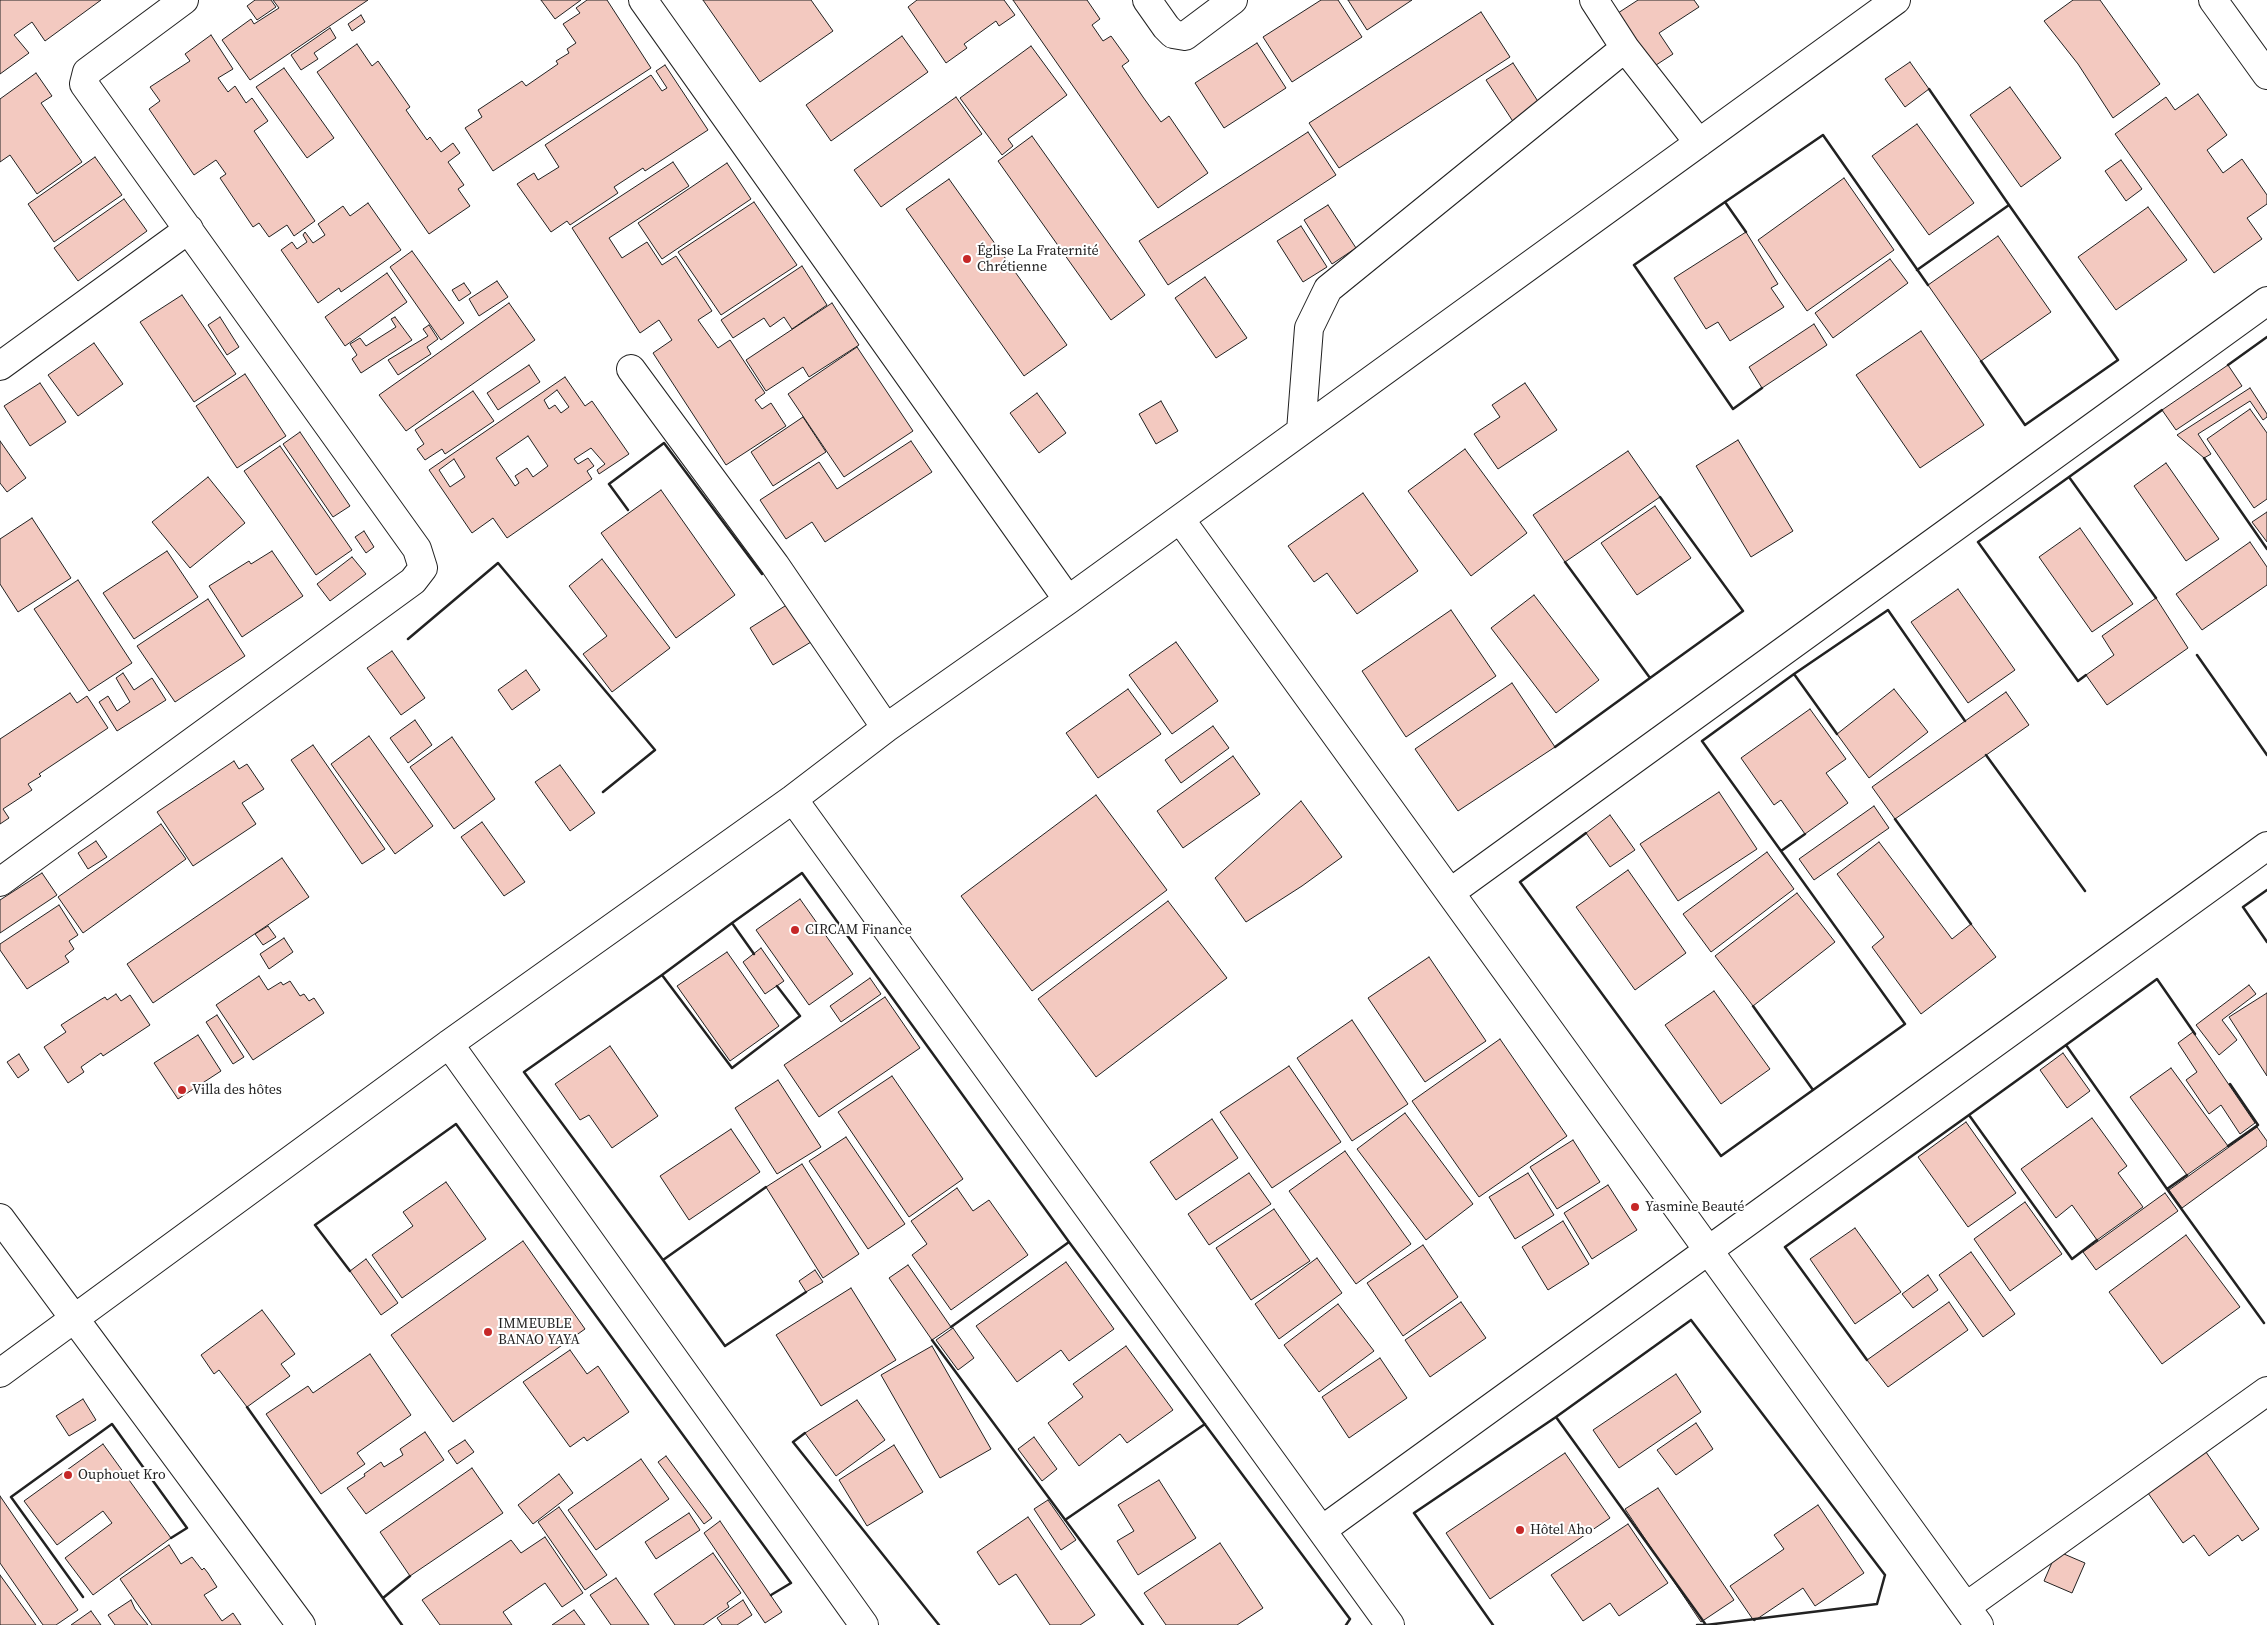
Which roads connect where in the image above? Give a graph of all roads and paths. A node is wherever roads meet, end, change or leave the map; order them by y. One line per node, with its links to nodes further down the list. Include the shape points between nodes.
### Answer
1 (184, 0): 11 (street, via 87,72 84,84)
2 (643, 0): 17 (street)
3 (1147, 0): 4 (street, via 1173,34 1185,36)
4 (1233, 0)
5 (1594, 0): 8 (street)
6 (1896, 0): 10 (street)
7 (2213, 0): 9 (street)
8 (1626, 48): 10 (street); 15 (street, via 1328,289 1309,328)
9 (2267, 75)
10 (1699, 143): 15 (street)
11 (189, 229): 13 (street); 21 (street, via 417,548 423,568 413,580)
12 (2267, 301): 22 (street)
13 (0, 366)
14 (630, 369): 18 (street, via 775,565)
15 (1301, 431): 16 (street)
16 (1180, 519): 17 (street); 22 (street)
17 (1068, 600): 18 (street)
18 (886, 728): 19 (street)
19 (793, 799): 23 (street); 29 (street)
20 (2267, 846): 25 (street)
21 (0, 882)
22 (1451, 892): 25 (street)
23 (449, 1044): 26 (street); 32 (street)
24 (0, 1218): 26 (street)
25 (1710, 1250): 29 (street); 30 (street)
26 (74, 1320): 27 (street); 31 (street)
27 (0, 1373)
28 (2267, 1391): 30 (street)
29 (1322, 1530): 33 (street)
30 (1973, 1616)
31 (301, 1625)
32 (864, 1625)
33 (1390, 1625)

